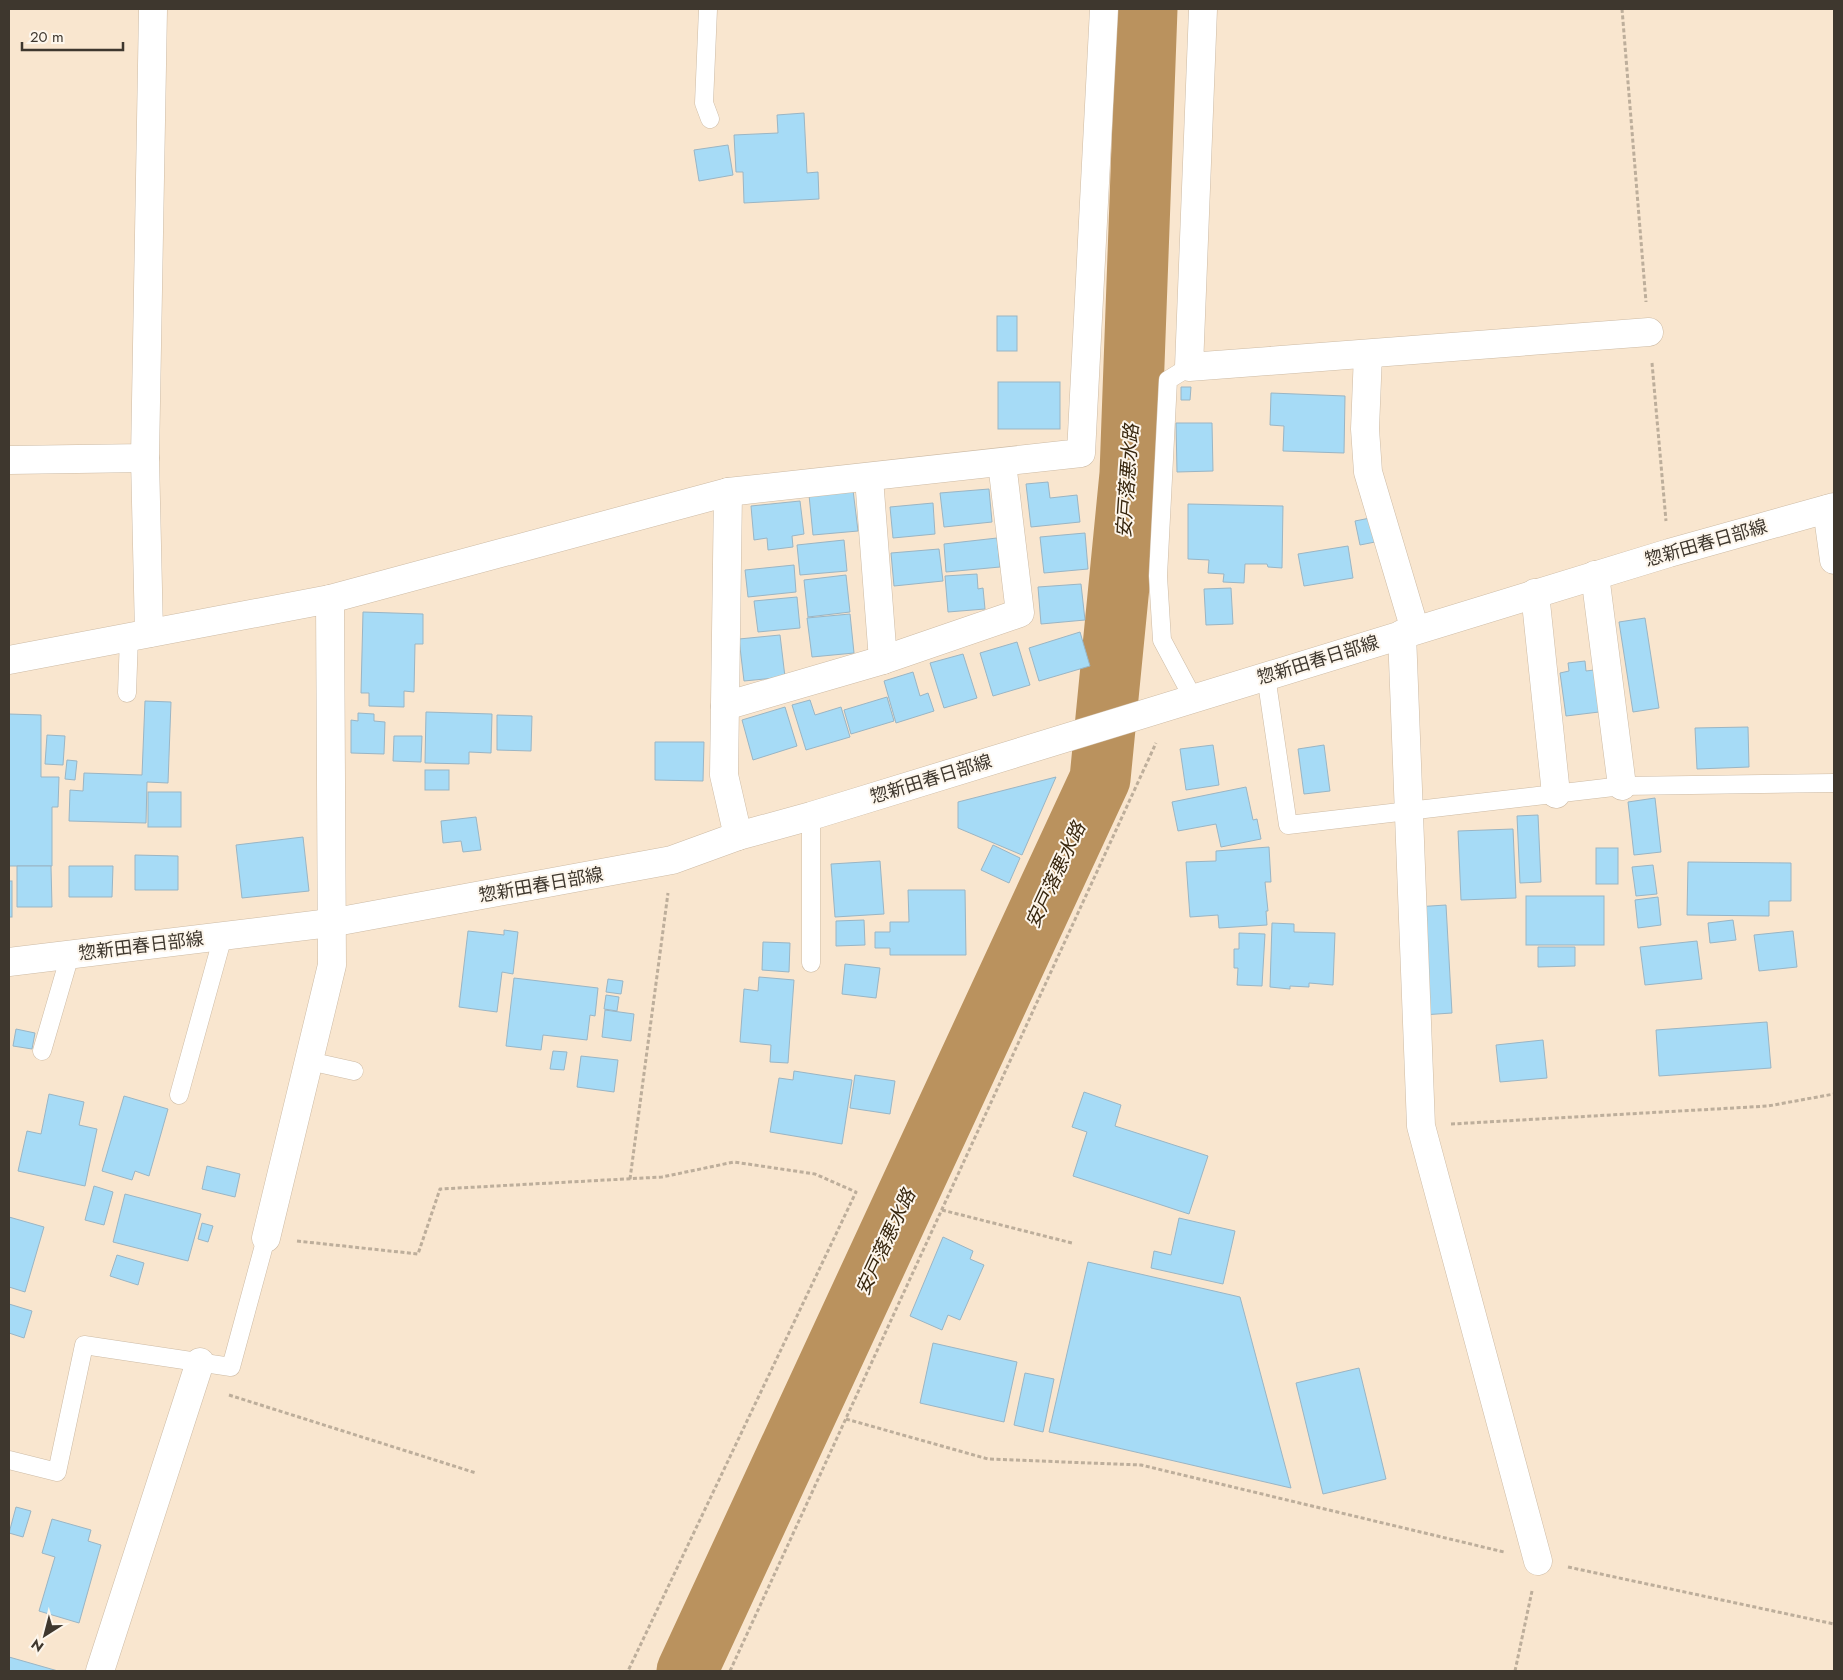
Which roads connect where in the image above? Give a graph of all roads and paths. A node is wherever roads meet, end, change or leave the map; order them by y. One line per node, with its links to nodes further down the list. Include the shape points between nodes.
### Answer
1 (153, 9): 10 (street)
2 (708, 9): 6 (lane, via 704,103)
3 (1104, 9): 12 (street, via 1081,453)
4 (1203, 9): 9 (street)
5 (1622, 9): 7 (path)
6 (710, 119)
7 (1649, 332): 8 (street); 16 (path)
8 (1368, 354): 9 (street); 21 (street, via 1365,429 1368,472)
9 (1189, 367): 27 (lane, via 1168,380 1158,576 1162,640)
10 (145, 458): 11 (street); 22 (street)
11 (9, 460)
12 (1002, 463): 13 (street); 24 (street, via 1020,613)
13 (869, 478): 14 (street); 24 (street)
14 (728, 492): 20 (street); 28 (street)
15 (1831, 508): 16 (street, 惣新田春日部線); 17 (street)
16 (1669, 552): 18 (street, 惣新田春日部線)
17 (1834, 560)
18 (1595, 575): 19 (street, 惣新田春日部線); 30 (street)
19 (1535, 593): 21 (street, 惣新田春日部線); 31 (street)
20 (330, 599): 22 (street); 36 (street)
21 (1408, 632): 25 (street, 惣新田春日部線); 32 (street)
22 (139, 635): 23 (street); 26 (lane)
23 (9, 660)
24 (883, 660): 28 (street)
25 (1266, 676): 27 (street, 惣新田春日部線); 32 (lane, via 1288,825)
26 (127, 693)
27 (1183, 701): 33 (street, 惣新田春日部線); 48 (path)
28 (726, 706): 34 (street, via 724,775)
29 (1834, 783): 30 (lane)
30 (1622, 786): 31 (lane)
31 (1556, 794): 32 (lane)
32 (1408, 811): 46 (street)
33 (811, 816): 34 (street, 惣新田春日部線); 40 (lane)
34 (738, 836): 35 (street, 惣新田春日部線)
35 (672, 860): 36 (street, 惣新田春日部線); 47 (path)
36 (330, 923): 37 (street, 惣新田春日部線); 42 (street, via 332,965)
37 (223, 936): 38 (street, 惣新田春日部線); 45 (lane)
38 (70, 955): 39 (street, 惣新田春日部線); 41 (lane)
39 (9, 962)
40 (811, 963)
41 (42, 1051)
42 (308, 1061): 43 (lane); 49 (street)
43 (354, 1071)
44 (1834, 1094): 46 (path, via 1768,1106)
45 (179, 1095)
46 (1421, 1126): 55 (street)
47 (630, 1179): 49 (path, via 440,1189 418,1254); 58 (path, via 734,1162 815,1174 856,1192)
48 (942, 1210): 50 (path); 52 (path)
49 (266, 1238): 51 (lane, via 230,1367)
50 (1072, 1243)
51 (196, 1373): 53 (lane, via 84,1345 57,1472); 54 (path); 57 (street)
52 (846, 1419): 55 (path, via 988,1459 1141,1465); 59 (path)
53 (9, 1460)
54 (476, 1473)
55 (1538, 1561): 56 (path); 60 (path)
56 (1834, 1624)
57 (100, 1671)
58 (628, 1671)
59 (730, 1671)
60 (1515, 1671)

